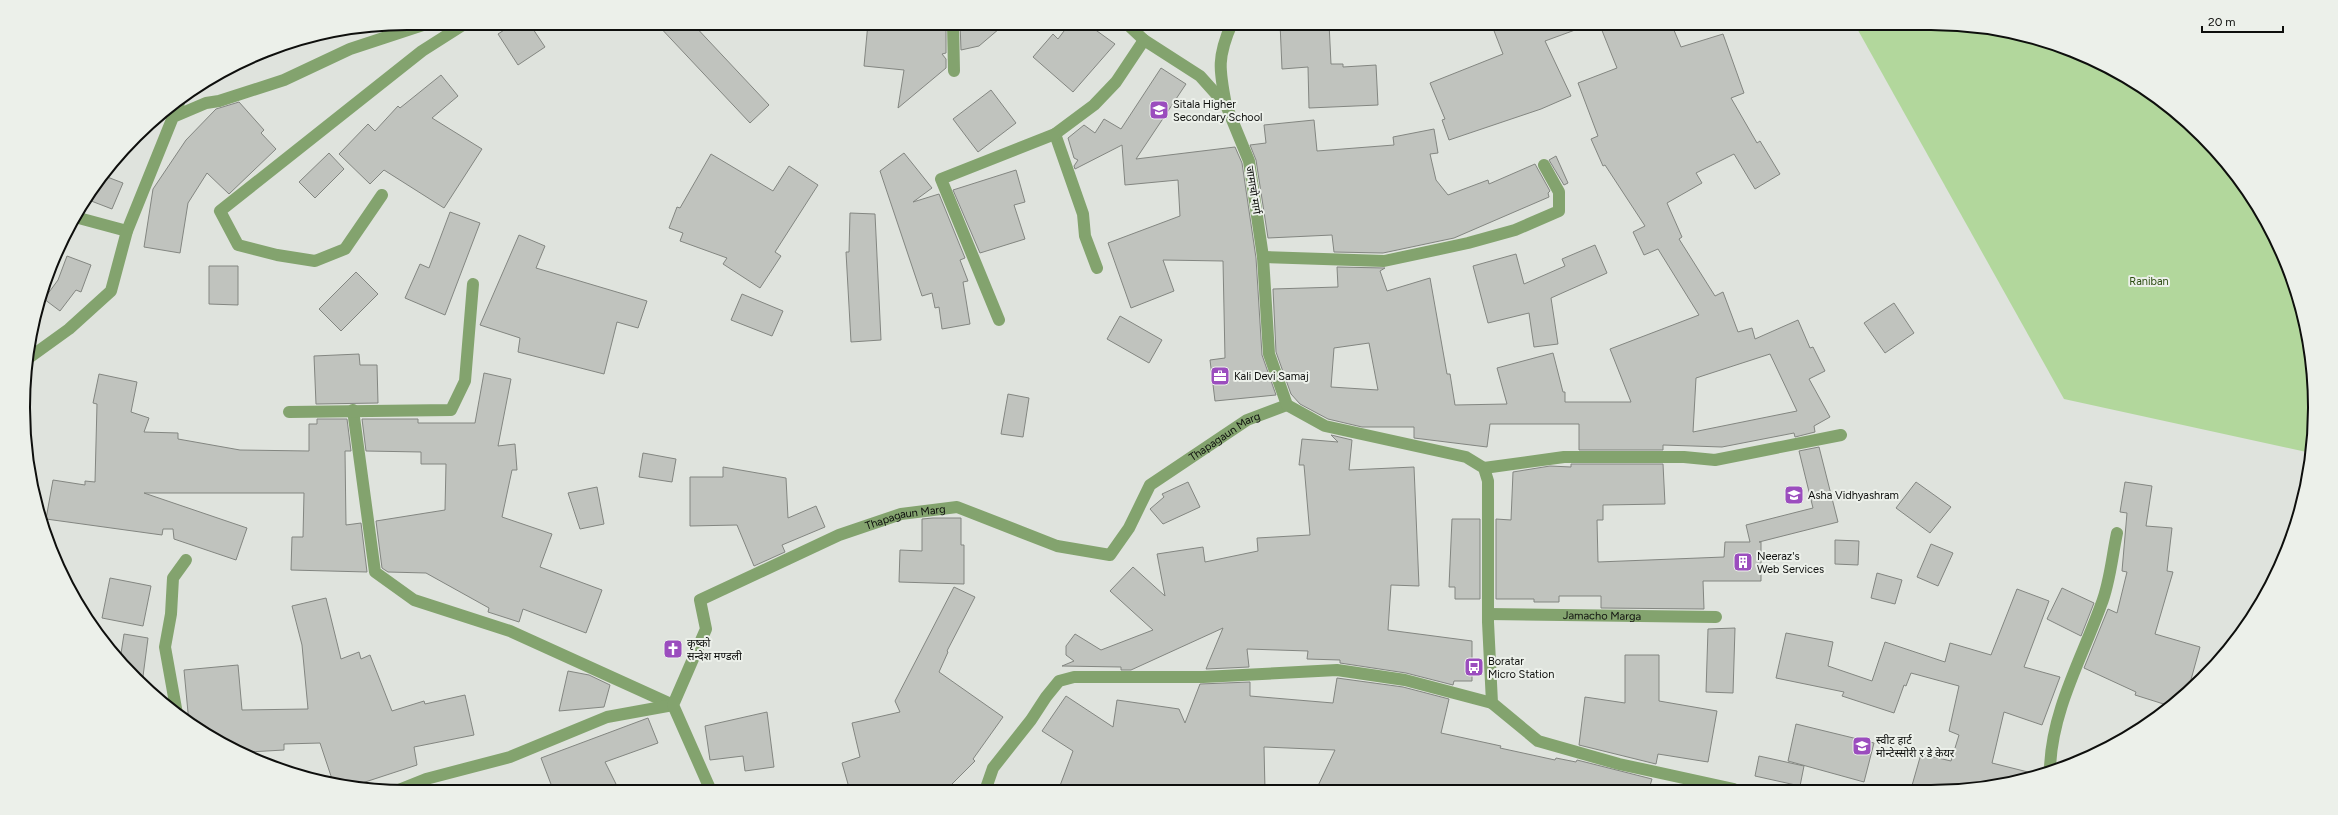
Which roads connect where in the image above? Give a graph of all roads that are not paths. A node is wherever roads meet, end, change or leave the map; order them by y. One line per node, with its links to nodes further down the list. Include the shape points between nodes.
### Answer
1 (408, 30): 10 (street, via 350,49 284,80 206,103)
2 (455, 30): 13 (street, via 422,51 220,211 238,245 315,261 346,249)
3 (953, 30): 7 (street)
4 (1133, 30): 6 (street, जामाचो मार्ग)
5 (1229, 30): 8 (street, via 1219,66)
6 (1144, 40): 8 (street, जामाचो मार्ग, via 1200,76); 11 (street, via 1116,82 1094,105)
7 (954, 70)
8 (1226, 105): 16 (street, जामाचो मार्ग, via 1249,161)
9 (176, 110): 10 (street)
10 (173, 117): 15 (street)
11 (1055, 134): 17 (street, via 1083,214 1085,236); 19 (street, via 941,179)
12 (1544, 165): 16 (street, via 1559,192 1559,211 1515,230 1384,261)
13 (382, 195)
14 (81, 219): 15 (street)
15 (127, 231): 20 (street, via 111,291 69,329)
16 (1263, 258): 21 (street, जामाचो मार्ग, via 1269,354)
17 (1097, 268)
18 (473, 284): 22 (street, via 465,381 451,410)
19 (999, 320)
20 (34, 355)
21 (1287, 405): 25 (street, via 1325,426 1466,457); 32 (street, Thapagaun Marg, via 1247,420 1150,485 1129,528 1110,555 1057,546 957,507 901,514 839,535 700,600 706,629)
22 (353, 410): 23 (street); 32 (street, via 375,572 414,600 510,631)
23 (289, 412)
24 (1841, 435): 25 (street, via 1715,460 1684,457 1564,457)
25 (1484, 468): 28 (street, via 1488,480)
26 (2117, 533): 33 (street, via 2102,604 2076,664 2055,727)
27 (186, 560): 31 (street, via 173,578 171,614 165,647)
28 (1488, 614): 29 (street, Jamacho Marga); 30 (street)
29 (1716, 617)
30 (1492, 703): 36 (street, via 1405,680 1337,670 1202,677 1074,677 1059,681 1046,697 993,768); 37 (street, via 1538,741 1619,764)
31 (175, 705)
32 (673, 705): 34 (street, via 607,717 510,757); 35 (street)
33 (2050, 765)
34 (410, 785)
35 (707, 785)
36 (987, 785)
37 (1716, 785)

